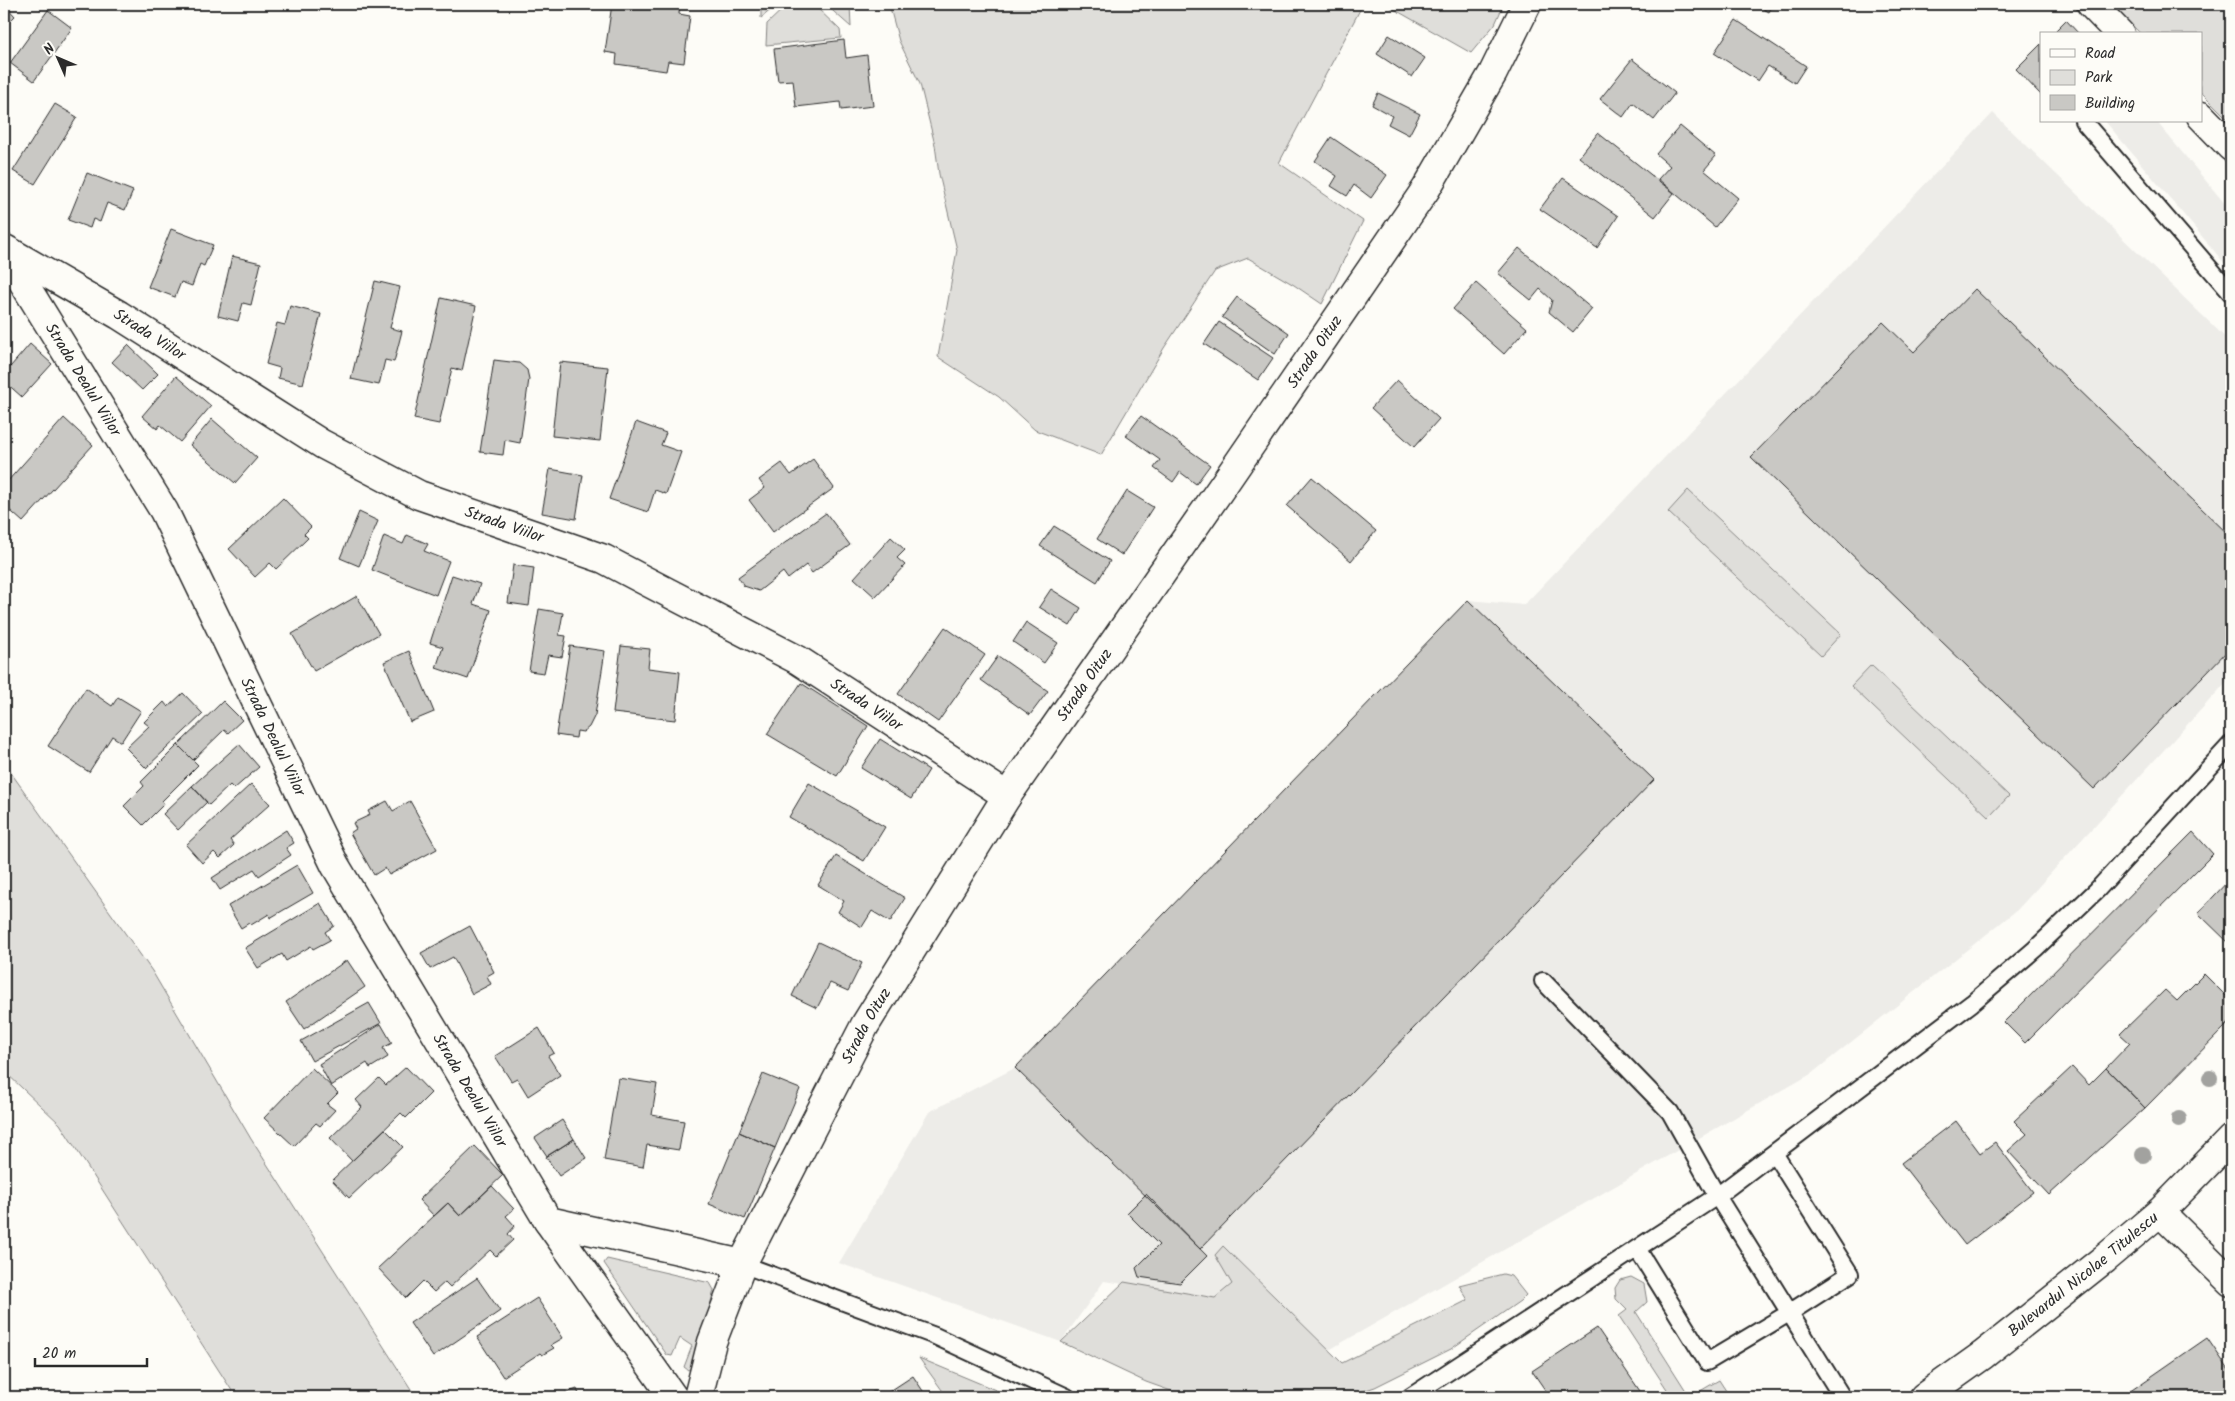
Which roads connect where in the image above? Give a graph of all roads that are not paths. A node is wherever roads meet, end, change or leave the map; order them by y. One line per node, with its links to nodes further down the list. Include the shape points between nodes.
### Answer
1 (1527, 4): 10 (street, Strada Oituz, via 1493,73 1426,189)
2 (2090, 4): 3 (street)
3 (2118, 32)
4 (2202, 117): 6 (street)
5 (2084, 122): 8 (lane)
6 (2231, 147)
7 (4, 250): 10 (street, Strada Viilor, via 119,315 322,444 419,495 604,560 798,660); 16 (street, Strada Dealul Viilor, via 164,511 335,865)
8 (2231, 293)
9 (2231, 744): 13 (lane, via 2097,890 2035,949 1972,1003)
10 (1007, 796): 18 (street, Strada Oituz, via 865,1026)
11 (1543, 981): 14 (lane, via 1670,1112)
12 (2231, 1139): 15 (street, Bulevardul Nicolae Titulescu)
13 (1774, 1153): 14 (lane); 20 (lane, via 1850,1274)
14 (1717, 1196): 17 (lane); 20 (lane)
15 (2160, 1212): 19 (street); 26 (street, Bulevardul Nicolae Titulescu, via 1998,1343)
16 (548, 1221): 18 (street); 21 (street, Strada Dealul Viilor)
17 (1638, 1250): 20 (lane, via 1707,1362); 24 (lane)
18 (742, 1264): 22 (street, Strada Oituz, via 712,1342); 23 (lane, via 935,1336)
19 (2231, 1282)
20 (1790, 1313): 25 (lane)
21 (673, 1397)
22 (698, 1397)
23 (1067, 1397)
24 (1410, 1397)
25 (1842, 1397)
26 (1924, 1397)

